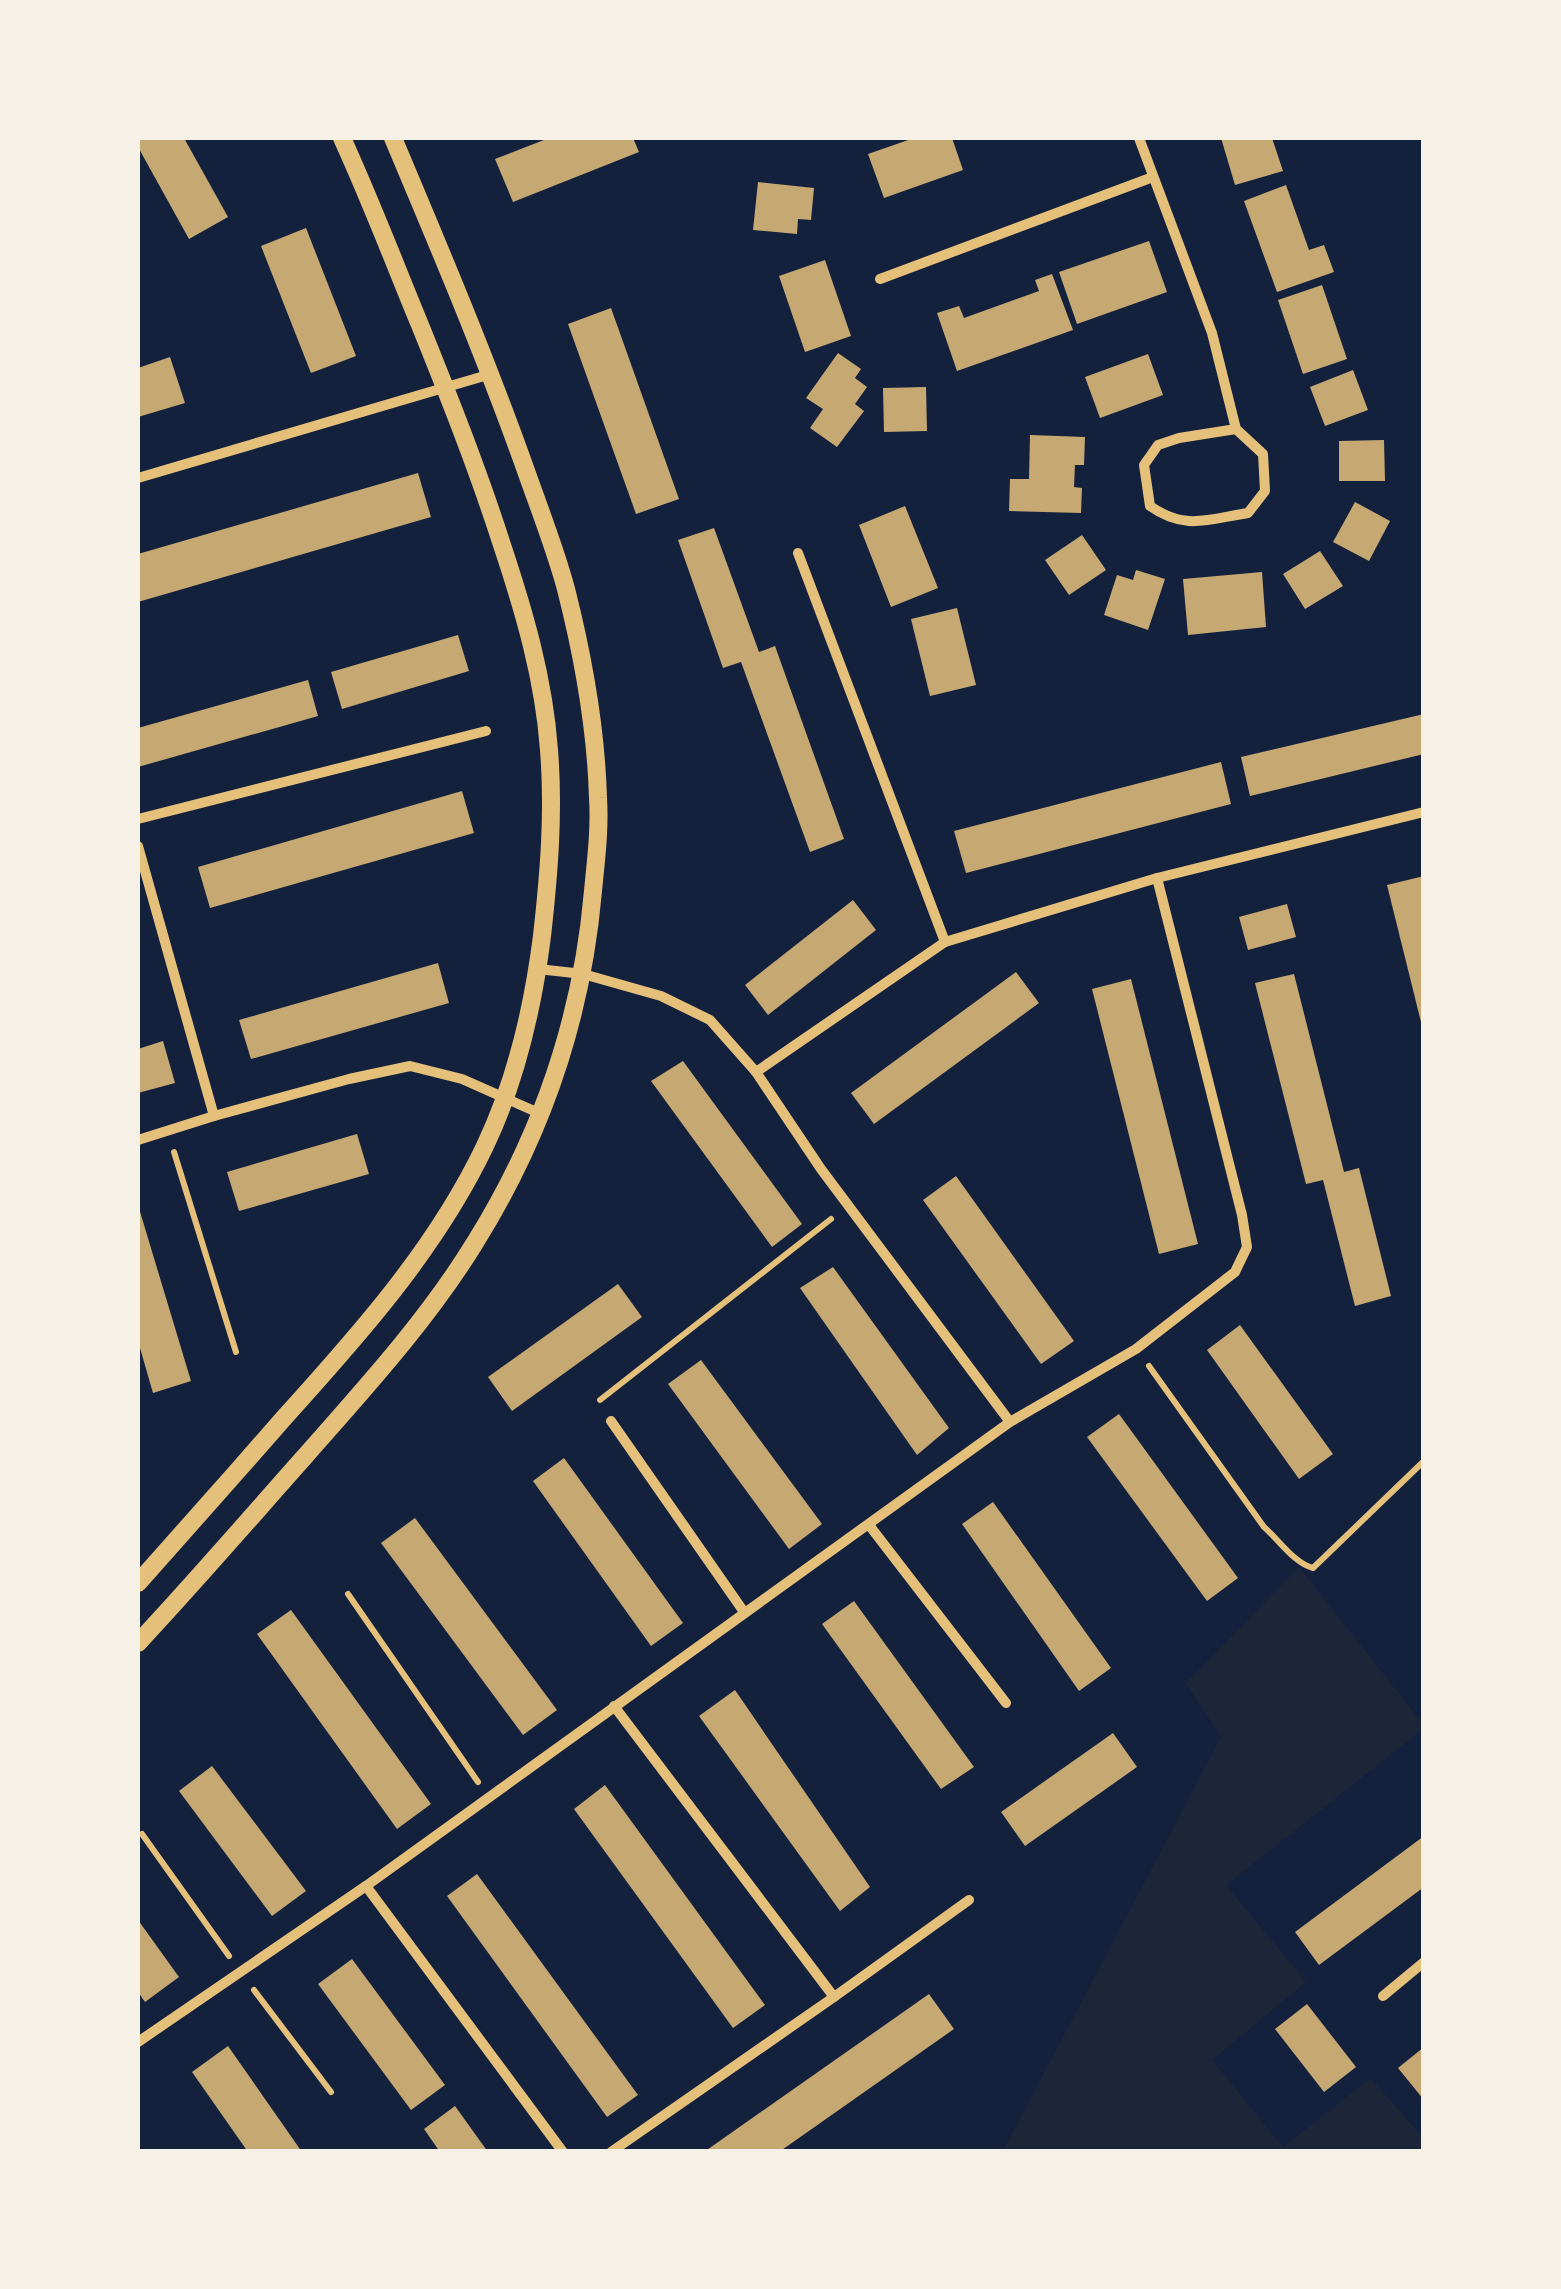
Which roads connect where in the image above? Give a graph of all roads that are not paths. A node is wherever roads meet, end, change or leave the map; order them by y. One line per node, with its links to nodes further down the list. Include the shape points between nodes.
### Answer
1 (393, 138): 6 (street)
2 (1139, 138): 4 (street)
3 (346, 139): 7 (street)
4 (1154, 176): 5 (street); 8 (street, via 1212,333)
5 (880, 279)
6 (492, 374): 7 (street); 18 (street, via 565,586 588,698 598,840)
7 (446, 388): 9 (street); 17 (street, via 517,591 542,699 552,798)
8 (1236, 429): 8 (street, via 1263,454 1265,491 1248,513 1184,523 1150,506 1144,465 1158,445)
9 (138, 478)
10 (798, 553): 16 (street)
11 (486, 731): 13 (street)
12 (1424, 812): 15 (street)
13 (138, 819)
14 (138, 846): 22 (street)
15 (1157, 878): 16 (street); 25 (street, via 1247,1247 1235,1272 1136,1349)
16 (945, 942): 19 (street)
17 (538, 969): 18 (street); 20 (street)
18 (584, 974): 19 (street, via 661,996 710,1020); 21 (street)
19 (756, 1072): 25 (street)
20 (504, 1098): 21 (street); 22 (street, via 410,1066); 27 (street, via 440,1224 381,1307)
21 (542, 1114): 29 (street, via 476,1242 419,1322)
22 (214, 1116): 23 (street)
23 (138, 1140)
24 (611, 1421): 28 (street)
25 (1010, 1422): 26 (street)
26 (869, 1525): 28 (street); 30 (street)
27 (138, 1582)
28 (744, 1612): 31 (street)
29 (138, 1643)
30 (1006, 1703)
31 (614, 1706): 32 (street); 36 (street)
32 (366, 1886): 37 (street); 38 (street)
33 (969, 1900): 36 (street)
34 (1424, 1962): 35 (street)
35 (1383, 1996)
36 (834, 1997): 39 (street)
37 (138, 2042)
38 (563, 2152)
39 (612, 2152)

